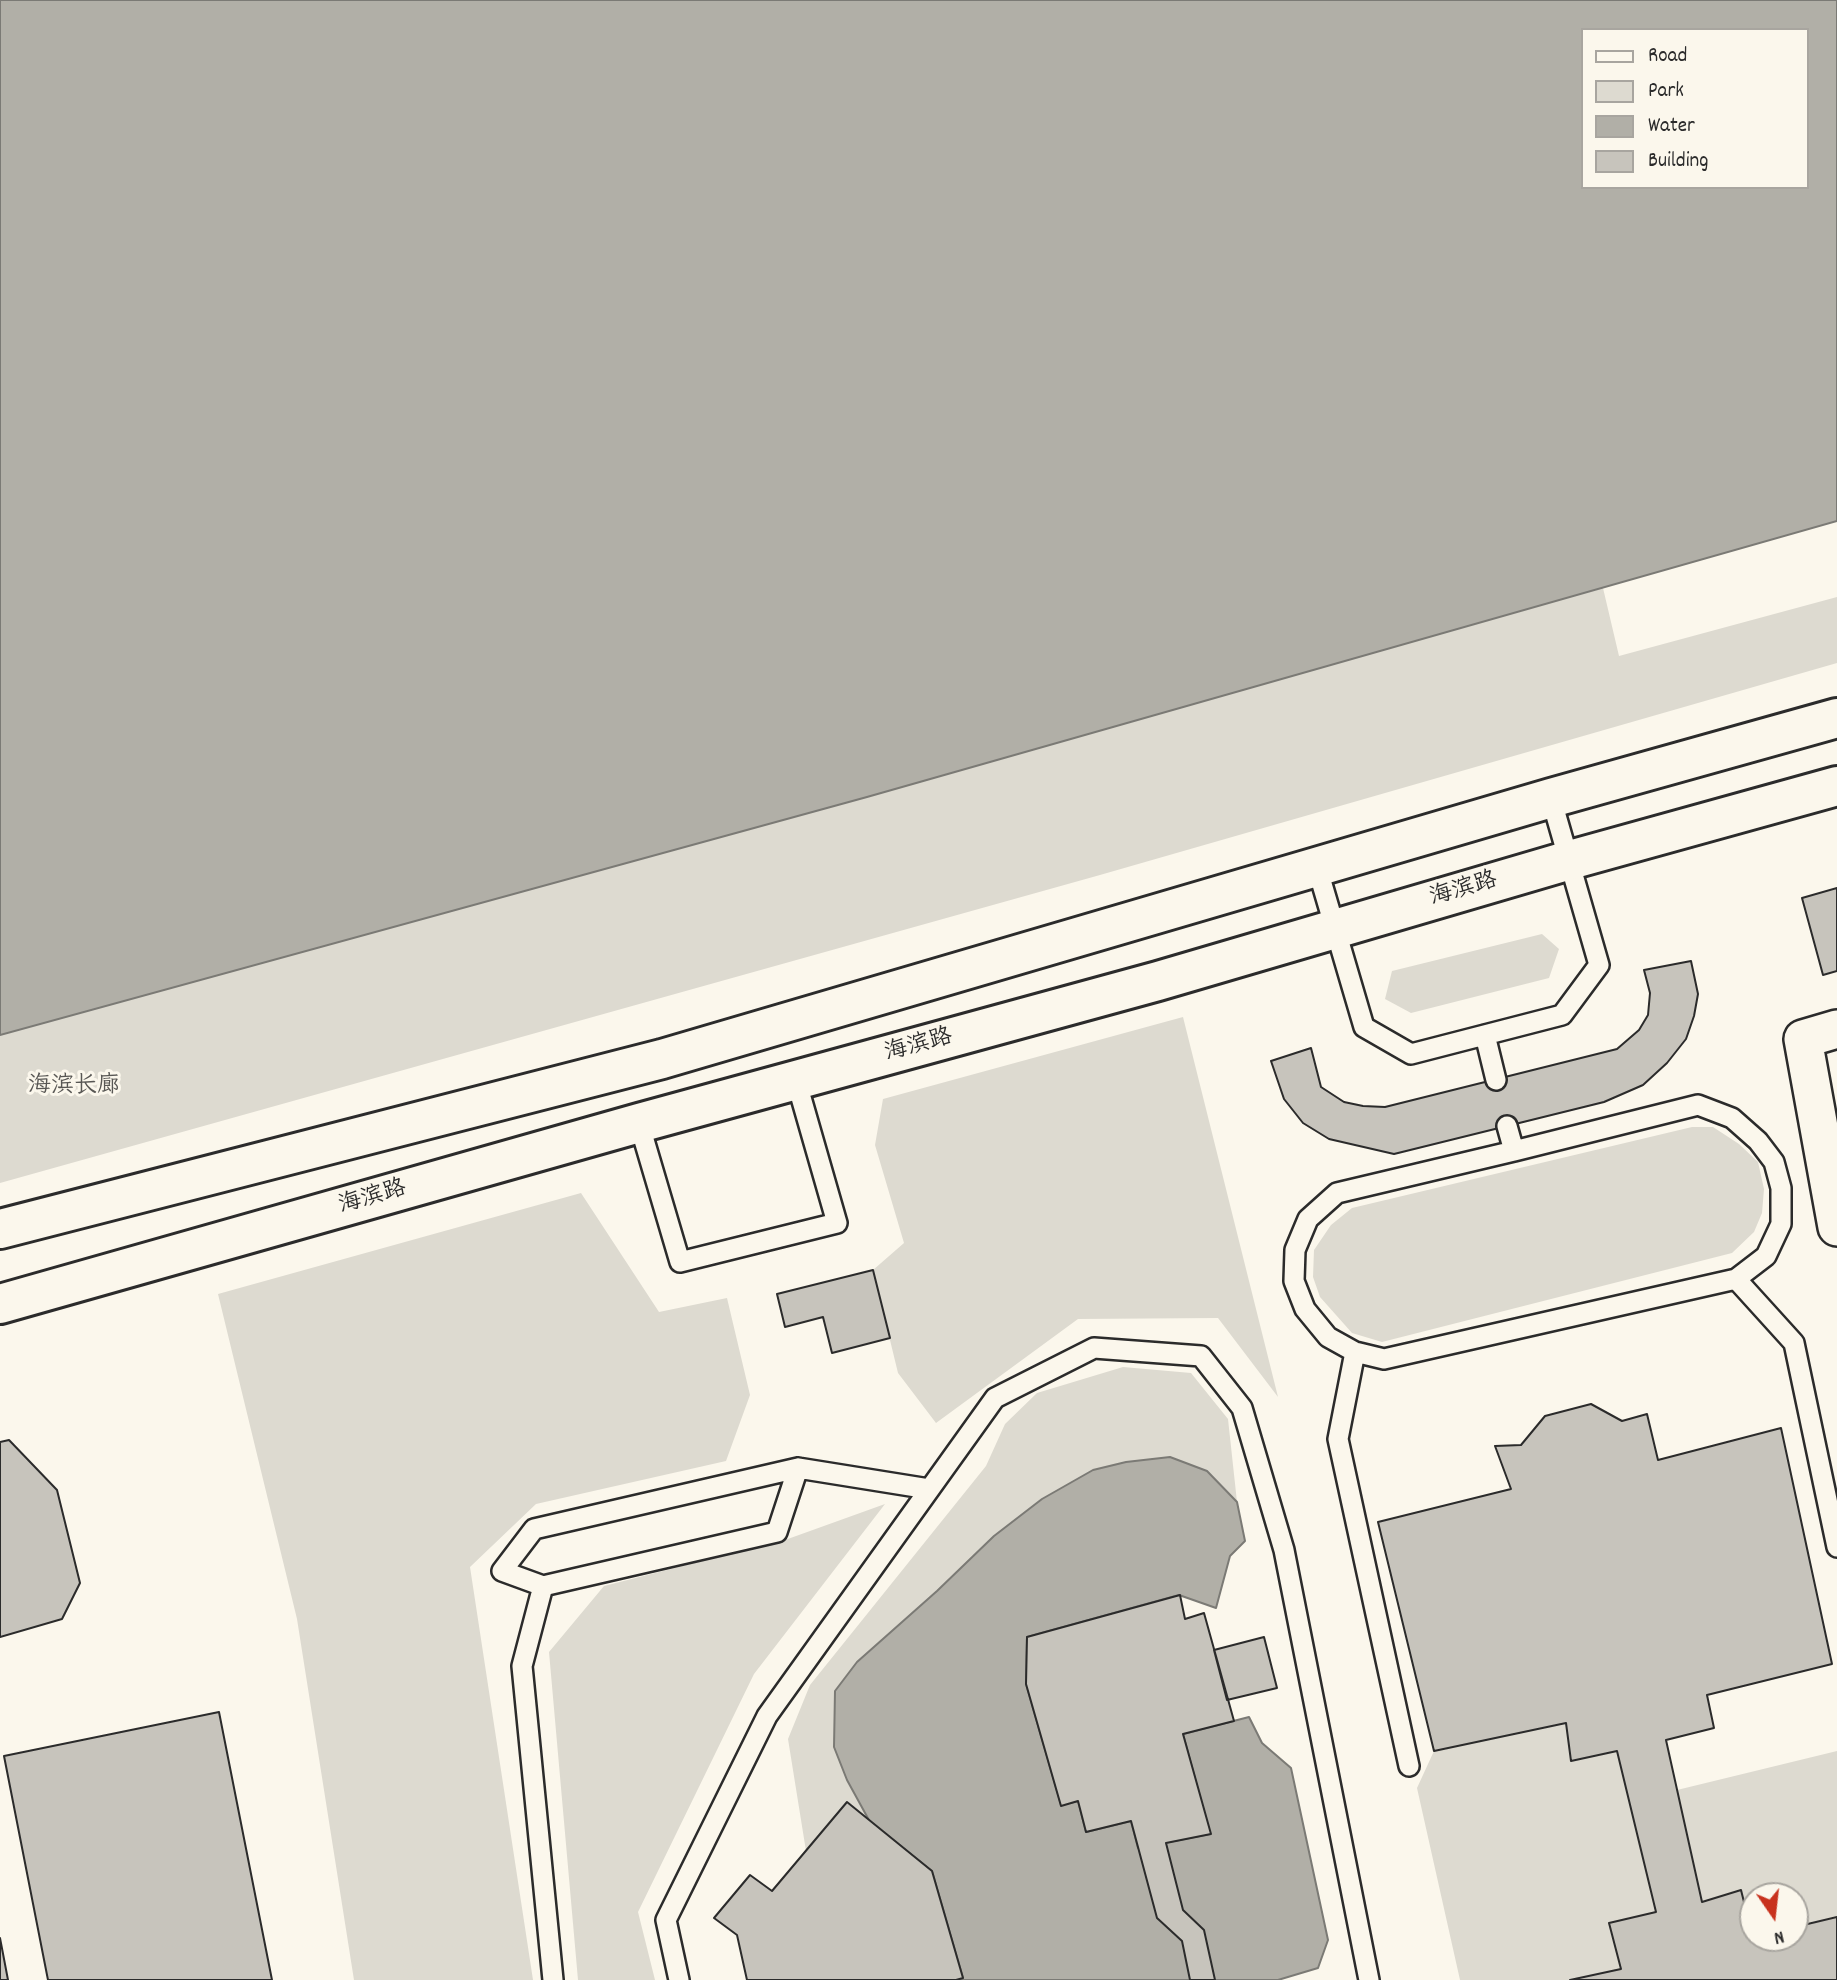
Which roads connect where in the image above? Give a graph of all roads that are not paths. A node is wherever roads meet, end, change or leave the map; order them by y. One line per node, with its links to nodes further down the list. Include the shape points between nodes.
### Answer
1 (1837, 718): 3 (main road)
2 (1837, 786): 4 (main road, 海滨路)
3 (1551, 798): 4 (lane); 5 (main road)
4 (1570, 860): 6 (main road, 海滨路); 9 (lane, via 1599,965 1562,1015)
5 (1317, 867): 6 (lane); 7 (main road)
6 (1336, 929): 9 (lane, via 1364,1027 1411,1054); 13 (main road, 海滨路)
7 (763, 1029): 10 (main road); 11 (main road)
8 (1837, 1030): 18 (street, via 1803,1039)
9 (1485, 1035): 12 (lane)
10 (662, 1059): 11 (main road); 19 (main road)
11 (718, 1072): 13 (main road); 14 (main road)
12 (1496, 1080)
13 (787, 1083): 14 (main road, 海滨路); 15 (lane, via 836,1223 680,1262)
14 (682, 1111): 15 (main road, 海滨路)
15 (639, 1124): 21 (main road, 海滨路)
16 (1507, 1126): 17 (lane)
17 (1514, 1151): 20 (lane, via 1698,1105 1732,1118 1774,1161 1781,1188 1781,1224 1766,1256); 22 (lane, via 1337,1193 1308,1219 1295,1250 1294,1281 1305,1309 1328,1337)
18 (1837, 1227)
19 (0, 1229)
20 (1736, 1279): 22 (lane, via 1384,1359); 25 (lane, via 1794,1343)
21 (0, 1304)
22 (1355, 1352): 27 (lane, via 1338,1439)
23 (798, 1468): 24 (lane); 26 (lane, via 777,1532); 26 (lane, via 534,1529 502,1571)
24 (929, 1489): 29 (lane, via 767,1716 666,1920); 30 (lane, via 995,1398 1094,1348 1201,1356 1242,1408 1284,1550)
25 (1837, 1547)
26 (543, 1586): 28 (lane, via 523,1666)
27 (1409, 1766)
28 (553, 1980)
29 (679, 1980)
30 (1369, 1980)

